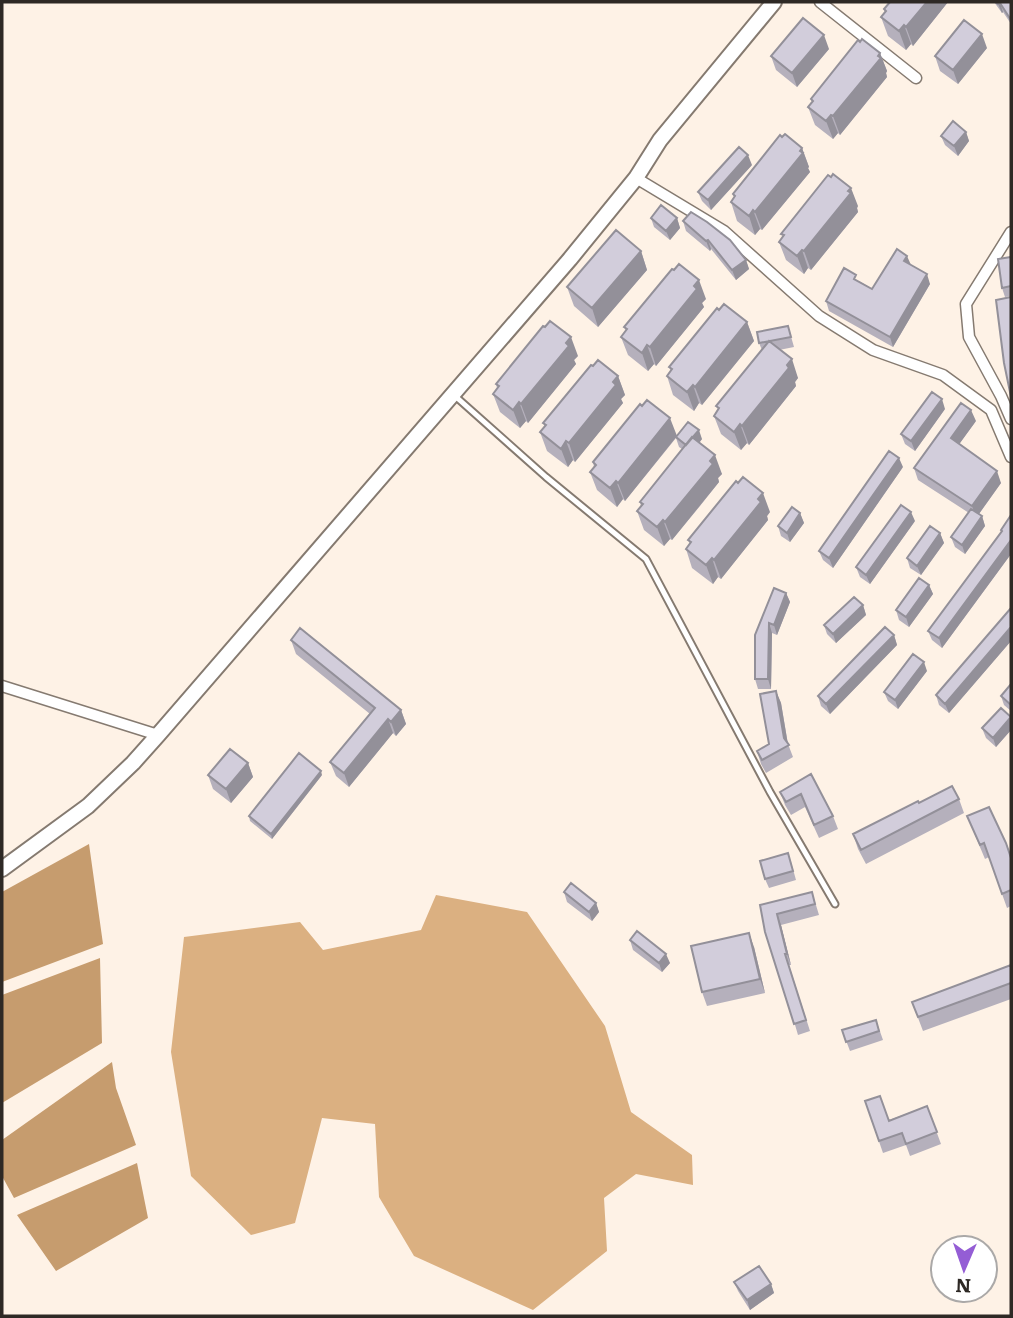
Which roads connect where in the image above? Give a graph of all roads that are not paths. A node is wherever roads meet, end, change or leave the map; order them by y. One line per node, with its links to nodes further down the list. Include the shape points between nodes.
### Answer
1 (774, 2): 4 (street, via 660,140)
2 (820, 2): 3 (street)
3 (916, 78)
4 (636, 178): 6 (street); 8 (street, via 724,231 819,316 873,350 943,375 991,410)
5 (1011, 232): 7 (street, via 966,304 969,337)
6 (453, 394): 10 (street); 12 (lane, via 646,559)
7 (1011, 419)
8 (1011, 457)
9 (2, 686): 10 (street)
10 (159, 735): 11 (street, via 88,806)
11 (2, 869)
12 (835, 904)

